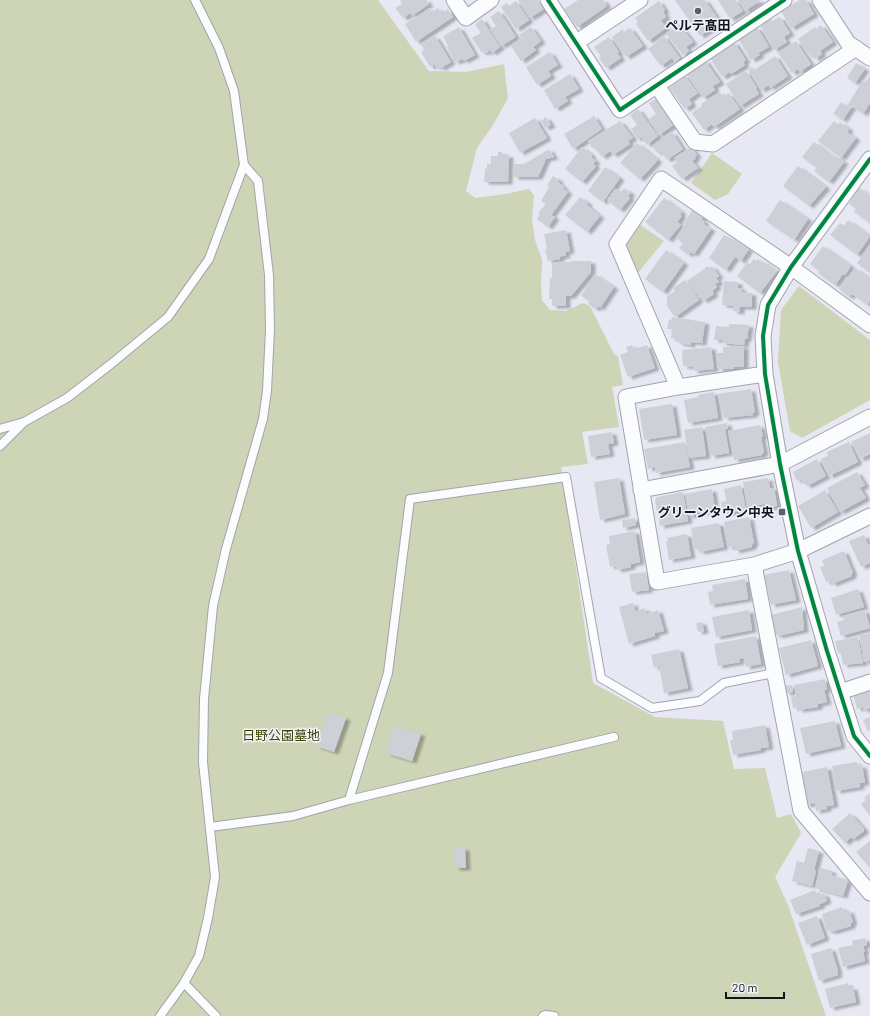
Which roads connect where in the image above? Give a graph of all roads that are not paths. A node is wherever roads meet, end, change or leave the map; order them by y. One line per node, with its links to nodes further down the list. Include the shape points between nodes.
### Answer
1 (195, 0): 13 (lane, via 219,48 234,91)
2 (454, 0): 3 (street, via 466,18)
3 (491, 0)
4 (548, 0): 8 (street)
5 (640, 0): 8 (street)
6 (784, 0): 11 (street)
7 (820, 0): 9 (street, via 848,43)
8 (577, 42): 11 (street, via 620,110)
9 (856, 48): 10 (street); 11 (street, via 713,144 695,142)
10 (870, 58)
11 (657, 86)
12 (870, 159): 14 (street)
13 (244, 165): 19 (lane, via 209,259 168,317 67,398); 33 (lane, via 258,182 268,267 268,374 263,419 226,549 213,606 203,738)
14 (791, 267): 15 (street); 16 (street, via 768,306 763,336); 17 (street, via 661,179 617,244)
15 (870, 325)
16 (765, 374): 17 (street); 22 (street)
17 (678, 387): 23 (street, via 626,397)
18 (870, 417): 22 (street)
19 (24, 422): 20 (lane); 21 (lane)
20 (0, 429)
21 (0, 446)
22 (780, 464): 23 (street); 25 (street)
23 (641, 490): 26 (street, via 657,582)
24 (870, 516): 25 (street)
25 (798, 551): 26 (street); 29 (street)
26 (754, 565): 27 (street)
27 (774, 673): 32 (lane, via 724,683 700,701 652,708 601,678 566,477 410,499 388,673); 34 (street, via 801,811)
28 (870, 682): 29 (street)
29 (840, 692): 31 (street, via 854,736)
30 (614, 737): 32 (lane)
31 (870, 756)
32 (349, 800): 33 (lane, via 293,816)
33 (210, 827): 35 (lane, via 215,877 199,956)
34 (870, 894)
35 (184, 984): 36 (lane); 37 (lane)
36 (160, 1016)
37 (216, 1016)
38 (543, 1016): 39 (lane)
39 (554, 1016)

